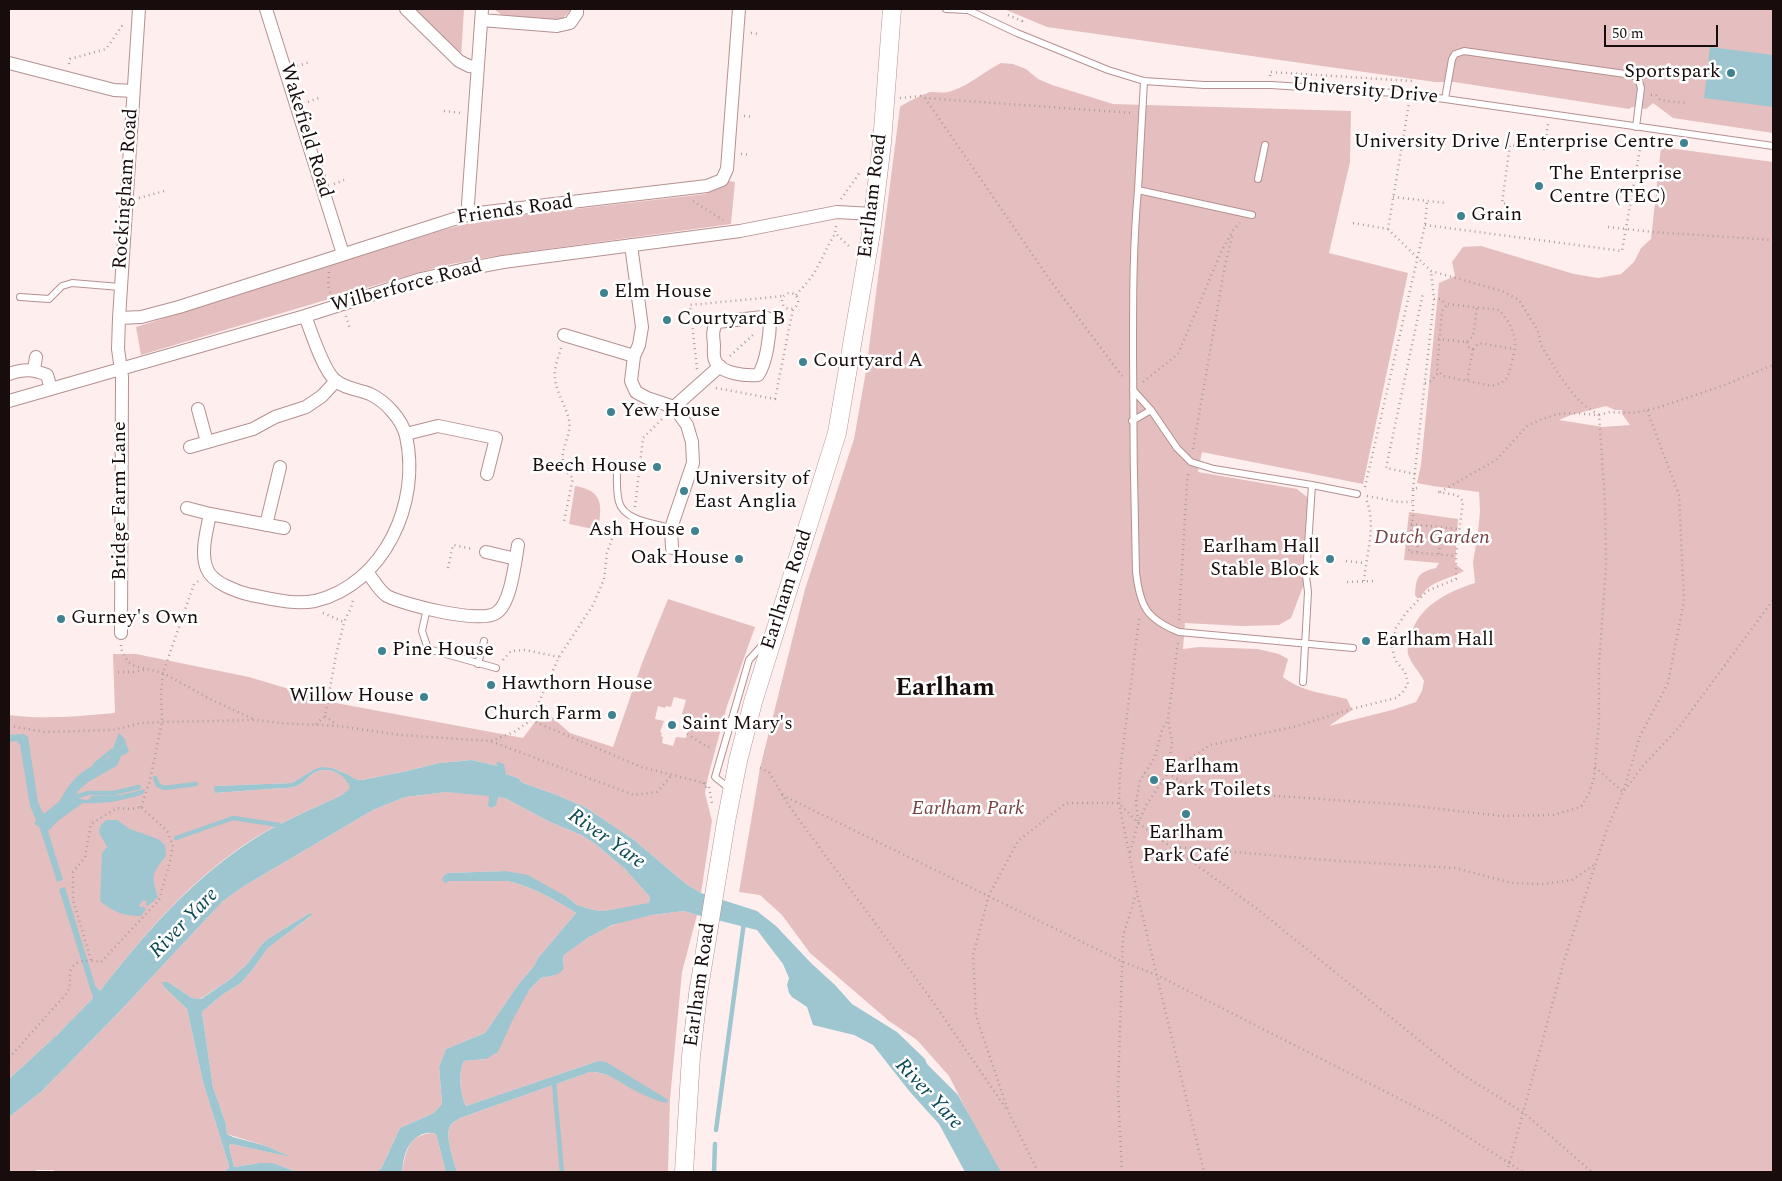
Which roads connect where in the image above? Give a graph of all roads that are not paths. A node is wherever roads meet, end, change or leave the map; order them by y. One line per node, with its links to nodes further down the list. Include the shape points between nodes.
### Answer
1 (266, 9): 24 (street, Wakefield Road)
2 (406, 9): 11 (street, via 459,60)
3 (578, 9): 9 (street, via 570,23 557,26)
4 (739, 9): 20 (street, Friends Road, via 727,169 722,180 707,186)
5 (892, 9): 21 (main road, Earlham Road)
6 (946, 9): 7 (lane, University Drive)
7 (967, 9): 12 (lane, University Drive, via 1017,34)
8 (139, 14): 13 (street, Rockingham Road)
9 (482, 14): 11 (street)
10 (9, 63): 13 (street, via 114,90)
11 (478, 68): 20 (street, via 468,204)
12 (1144, 81): 14 (lane, University Drive, via 1271,85); 19 (lane)
13 (133, 91): 25 (street, Rockingham Road)
14 (1445, 99): 15 (lane, University Drive); 15 (lane, via 1452,60 1455,54 1464,50 1632,75 1641,81)
15 (1636, 127): 17 (lane, University Drive)
16 (1265, 145): 18 (lane)
17 (1773, 146)
18 (1258, 179)
19 (1138, 190): 22 (lane); 38 (lane, via 1133,281)
20 (470, 214): 24 (street, Friends Road)
21 (874, 214): 23 (street, Wilberforce Road, via 837,212); 70 (main road, Earlham Road, via 837,433 751,710 732,791 691,1056)
22 (1252, 215)
23 (631, 245): 27 (street, Wilberforce Road, via 461,270 421,279); 30 (street, via 642,327)
24 (344, 254): 28 (street, Friends Road, via 140,318)
25 (120, 288): 26 (lane, via 72,283 62,286 49,299); 28 (street, Rockingham Road)
26 (20, 297)
27 (305, 316): 33 (street, Wilberforce Road); 36 (street, via 322,359)
28 (118, 318): 33 (street, Rockingham Road)
29 (564, 334): 30 (street)
30 (634, 356): 40 (street, via 631,381 636,392)
31 (36, 357): 34 (street)
32 (720, 366): 32 (street, via 726,371 758,374 763,368 770,319 717,322 713,335 715,361); 40 (street)
33 (120, 368): 37 (street, Wilberforce Road); 63 (street, Bridge Farm Lane)
34 (34, 370): 35 (street, via 24,369); 37 (street, via 46,375)
35 (9, 374)
36 (336, 381): 44 (street, via 384,403); 45 (street, via 306,407 275,417 253,429)
37 (51, 389): 39 (street, Wilberforce Road)
38 (1133, 390): 42 (lane); 43 (lane)
39 (9, 401)
40 (674, 407): 56 (street, via 687,425 693,463)
41 (198, 409): 45 (street)
42 (1151, 410): 43 (lane); 50 (lane, via 1177,448 1191,462 1214,470)
43 (1132, 421): 65 (lane, via 1136,572 1143,605 1152,618 1179,632)
44 (406, 434): 49 (street, via 438,426 496,438); 61 (street, via 408,493 391,540 380,559)
45 (207, 442): 46 (street)
46 (190, 447)
47 (617, 466): 56 (lane, via 620,504 629,515)
48 (280, 467): 54 (street)
49 (487, 474)
50 (1312, 485): 51 (lane); 65 (lane)
51 (1360, 494)
52 (187, 508): 53 (street)
53 (210, 514): 54 (street); 61 (street, via 203,546 207,569 224,585 246,594 289,602 314,601 334,594)
54 (266, 525): 55 (street)
55 (284, 528)
56 (671, 528): 58 (street)
57 (518, 545): 60 (street)
58 (672, 548)
59 (486, 552): 60 (street)
60 (516, 559): 62 (street, via 509,592 496,614 470,617)
61 (367, 572): 62 (street, via 385,595)
62 (427, 608): 67 (lane, via 422,631 428,649)
63 (121, 634)
64 (484, 641): 67 (lane)
65 (1305, 643): 66 (lane); 69 (lane)
66 (1353, 648)
67 (478, 664): 68 (lane)
68 (496, 668)
69 (1303, 682)
70 (684, 1172)

